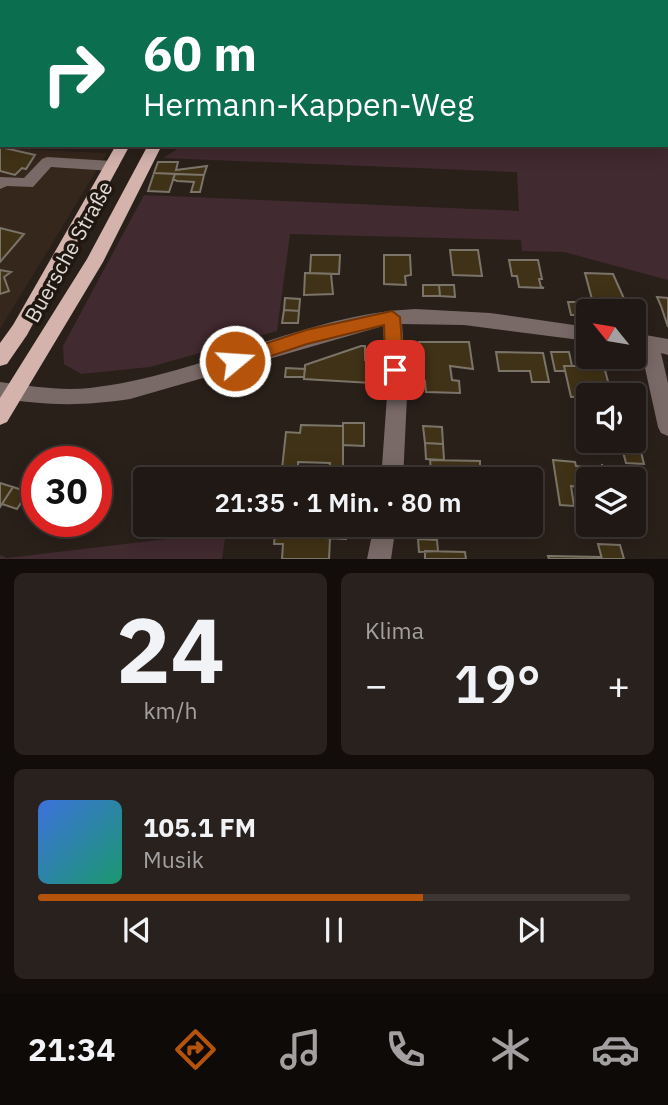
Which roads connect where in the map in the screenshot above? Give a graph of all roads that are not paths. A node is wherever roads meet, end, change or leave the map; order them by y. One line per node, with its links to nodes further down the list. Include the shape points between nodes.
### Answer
1 (122, 147): 3 (main road, Buersche Straße)
2 (154, 147): 9 (main road, Buersche Straße, via 94,262)
3 (112, 166): 4 (street, via 47,162 28,183); 8 (main road, Buersche Straße)
4 (0, 184)
5 (392, 317): 6 (street, via 483,321); 9 (street, via 306,337 145,389 59,398); 12 (street, via 397,396)
6 (576, 333)
7 (650, 343): 11 (street)
8 (0, 358)
9 (8, 392): 10 (main road, Buersche Straße)
10 (0, 416)
11 (668, 426)
12 (393, 467)
13 (383, 537): 14 (street)
14 (379, 559)

